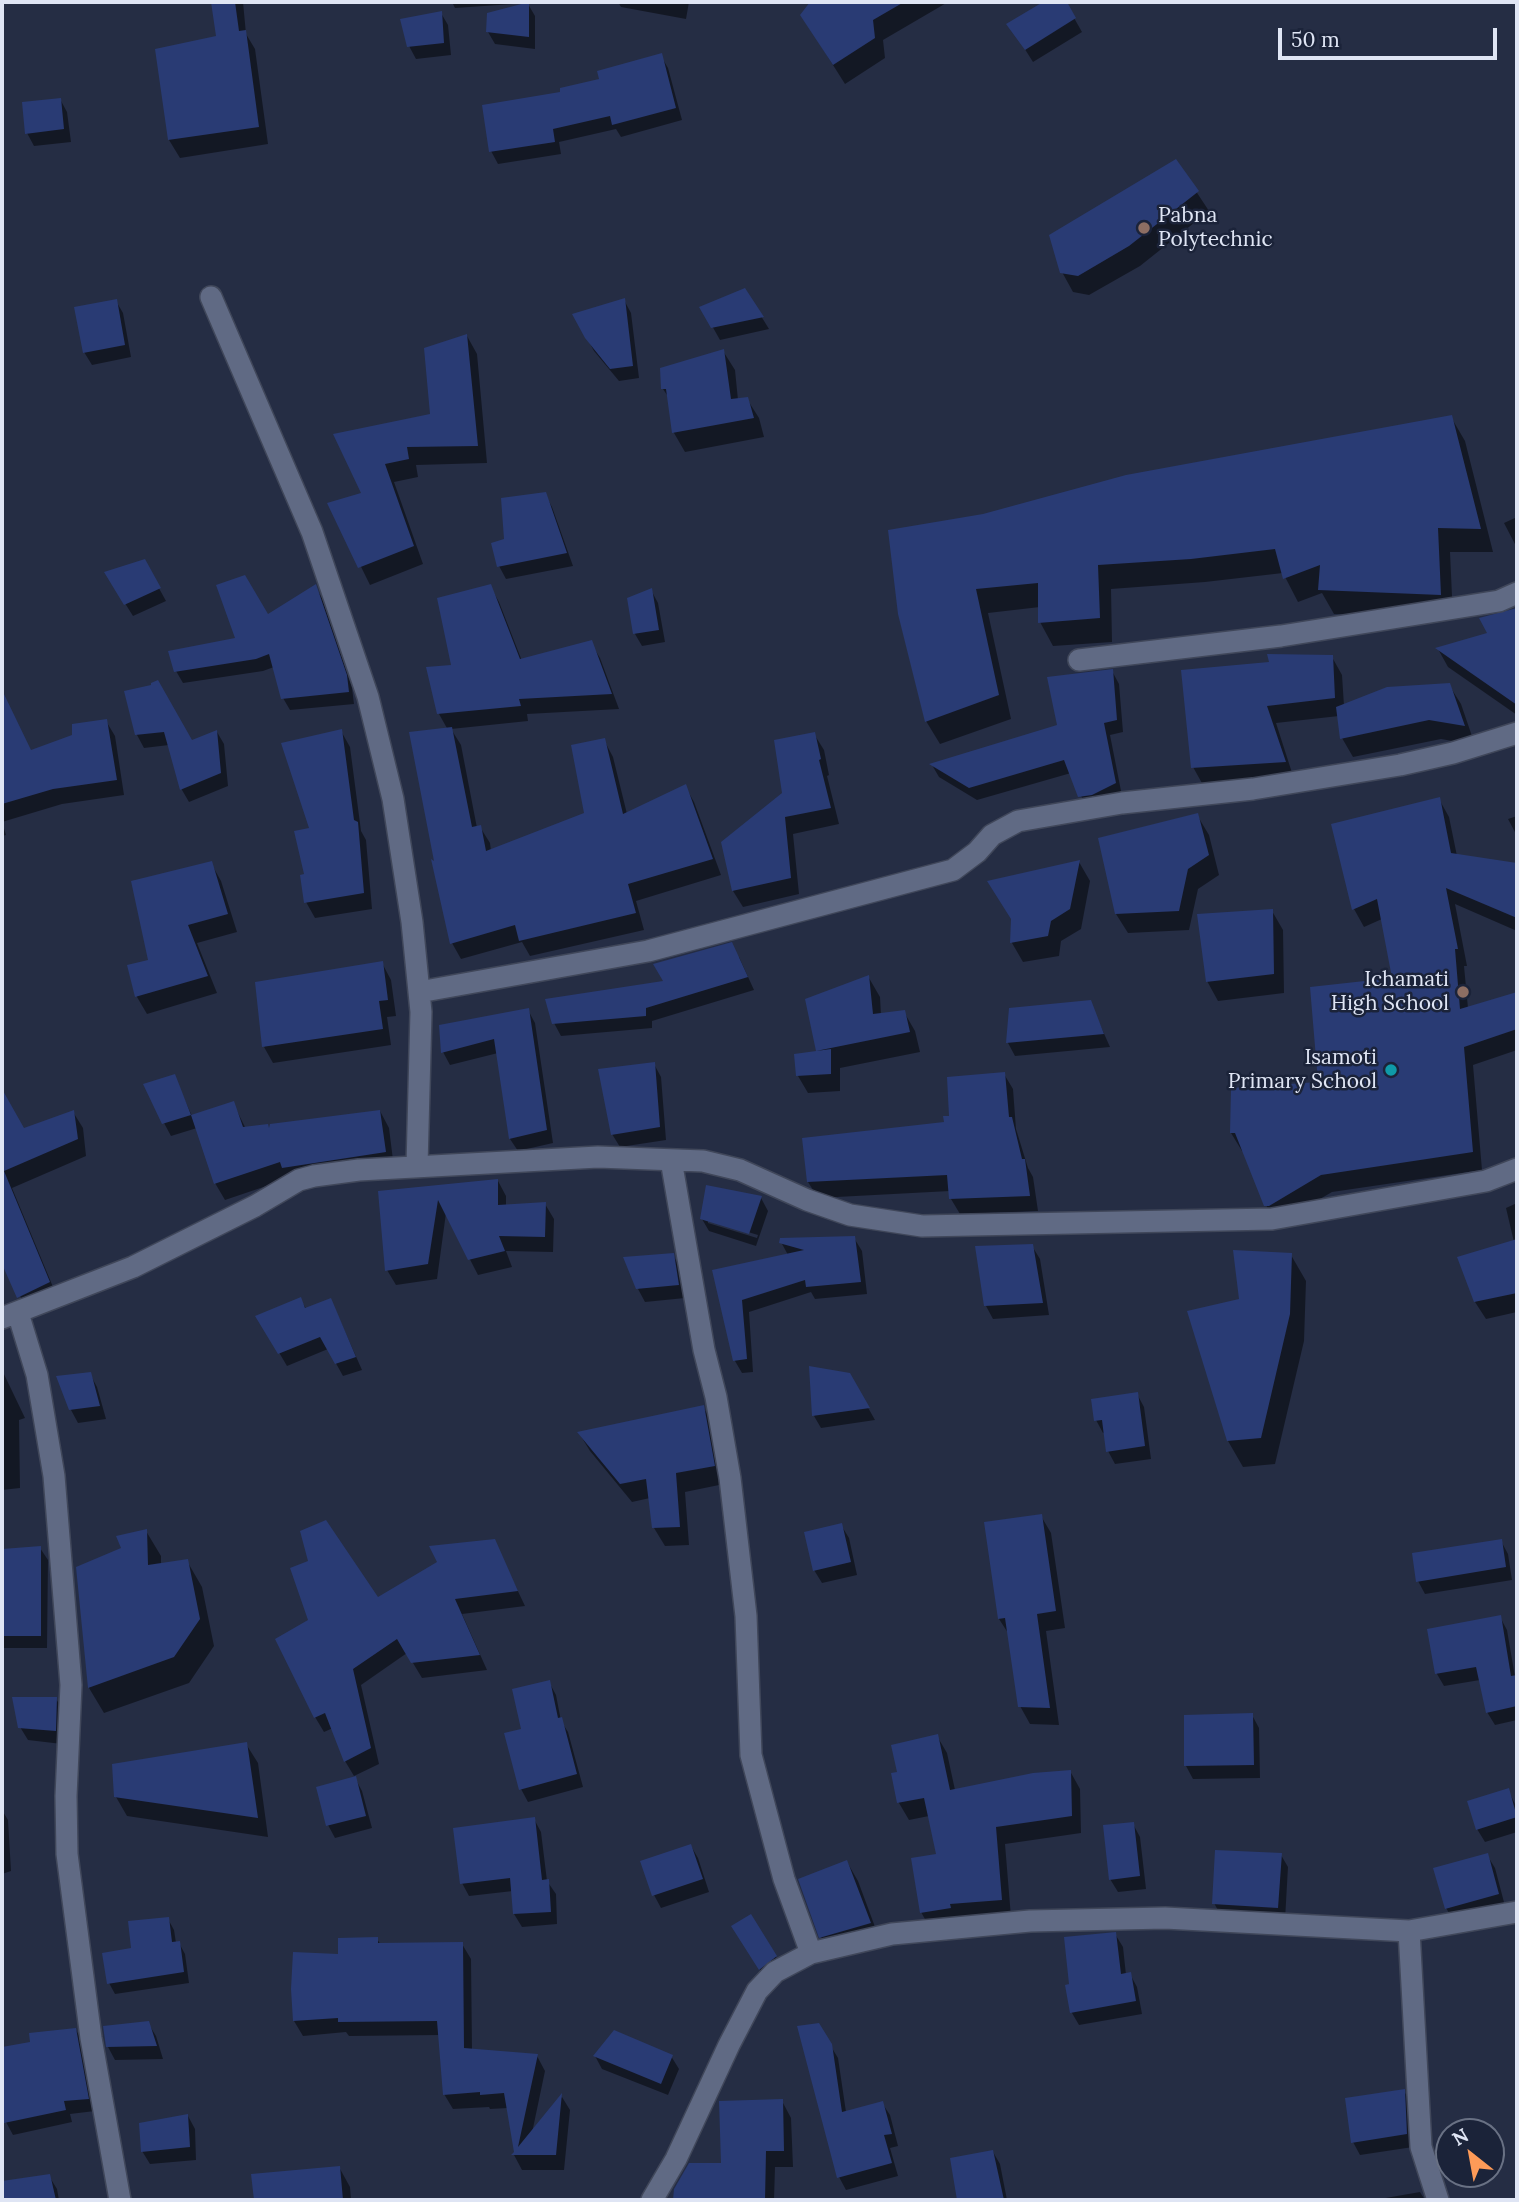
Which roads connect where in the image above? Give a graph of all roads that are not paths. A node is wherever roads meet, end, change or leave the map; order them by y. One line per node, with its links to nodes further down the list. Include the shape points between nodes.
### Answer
1 (211, 297): 5 (street, via 312,532 368,697 393,799)
2 (1517, 593): 3 (street, via 1499,601 1281,636)
3 (1079, 660)
4 (1517, 733): 5 (street, via 1453,754 1399,765 1018,821 992,835 953,870 648,951)
5 (419, 992): 7 (street)
6 (671, 1160): 7 (street, via 598,1157); 8 (street, via 704,1161 740,1170 841,1212 922,1226 1272,1219 1486,1181); 12 (street, via 730,1478 746,1616 751,1755 784,1879)
7 (417, 1166): 9 (street, via 299,1180 134,1267)
8 (1517, 1169)
9 (10, 1315): 13 (street, via 37,1375 54,1476 71,1685 67,1854)
10 (1517, 1912): 11 (street)
11 (1409, 1931): 12 (street, via 1165,1918 1031,1921 892,1934); 15 (street, via 1421,2147)
12 (811, 1953): 14 (street, via 775,1972 757,1991)
13 (120, 2200)
14 (652, 2200)
15 (1438, 2200)

